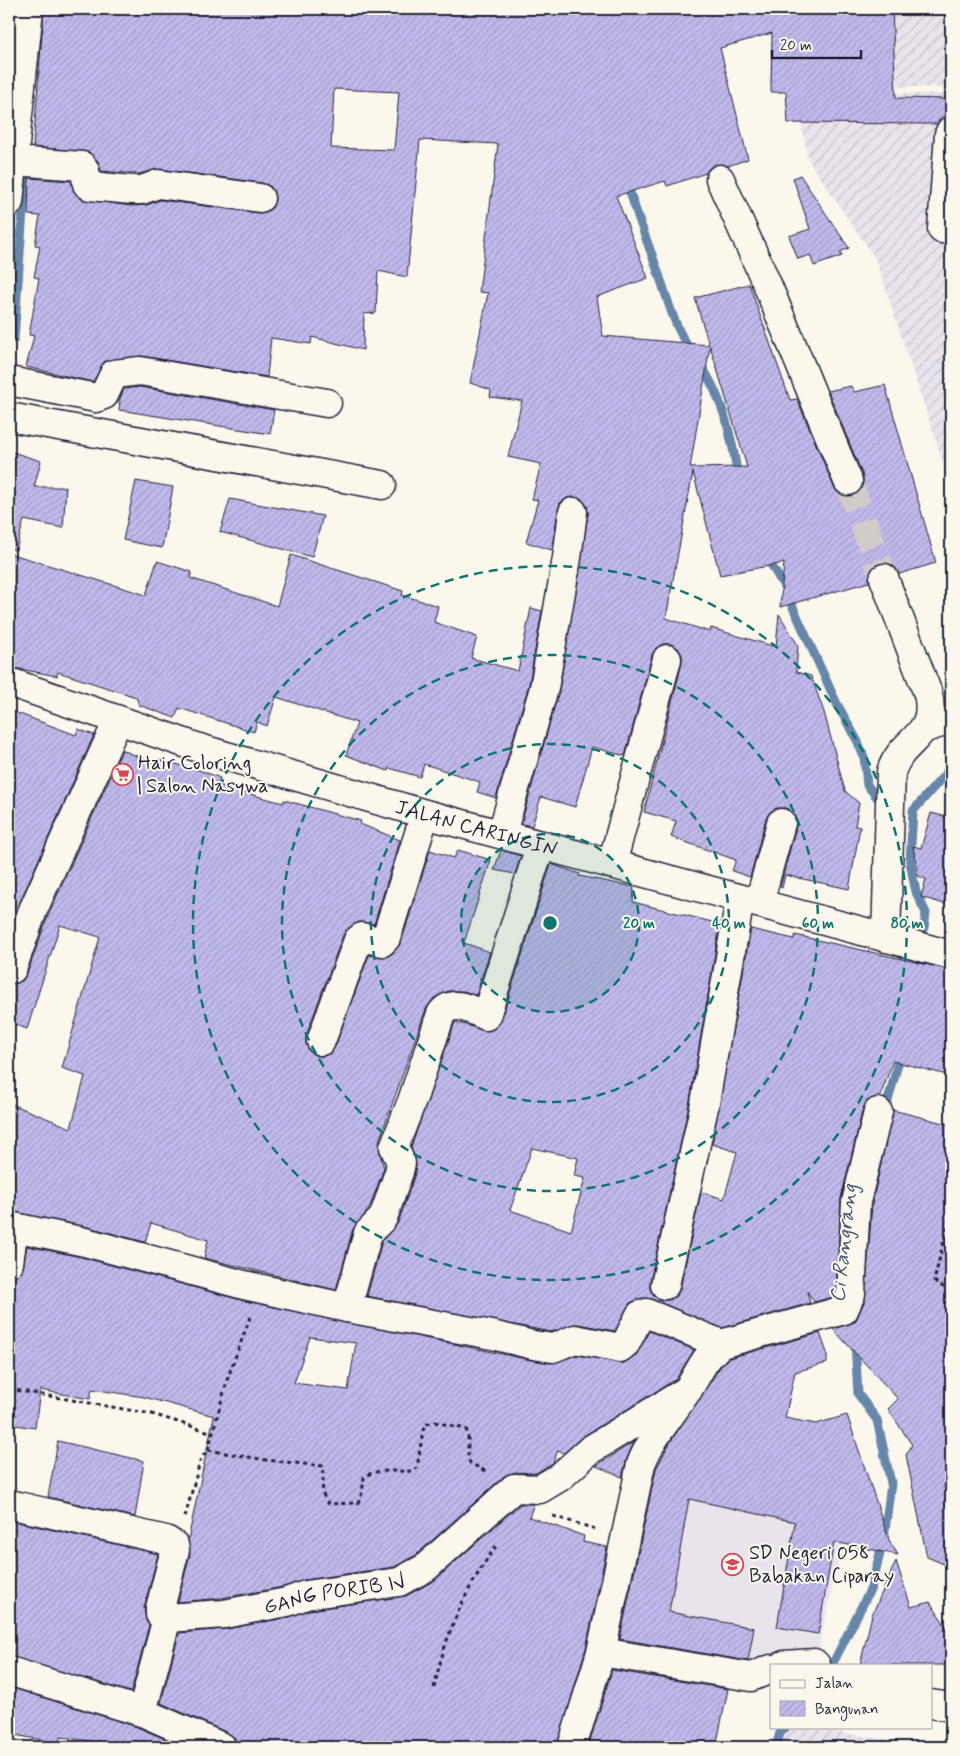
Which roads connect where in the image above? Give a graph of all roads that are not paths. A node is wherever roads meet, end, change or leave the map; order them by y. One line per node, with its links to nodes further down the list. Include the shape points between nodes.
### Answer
1 (29, 9): 2 (street)
2 (16, 48): 5 (street)
3 (951, 130): 7 (street)
4 (720, 179): 11 (street)
5 (10, 184): 6 (street, via 82,166 90,186 142,190 158,184)
6 (260, 198)
7 (942, 229)
8 (9, 381): 9 (street, via 96,398 104,395 114,374 140,371)
9 (327, 403)
10 (9, 417): 12 (street)
11 (848, 481)
12 (382, 485)
13 (573, 512): 22 (street, via 544,688)
14 (884, 578): 19 (street, via 928,694 931,708)
15 (668, 659): 24 (street)
16 (9, 682): 17 (street, JALAN CARINGIN)
17 (118, 720): 20 (street, JALAN CARINGIN, via 202,749); 28 (street, via 34,910 12,969)
18 (951, 720): 19 (street)
19 (924, 728): 26 (street, via 896,758 891,772 889,829)
20 (425, 814): 22 (street, JALAN CARINGIN); 29 (street, via 386,938 382,942 362,937 358,940)
21 (782, 822): 25 (street)
22 (502, 833): 23 (street, JALAN CARINGIN)
23 (543, 845): 24 (street, JALAN CARINGIN); 34 (street, via 486,1016 455,1005 444,1008 436,1025 394,1147 401,1163 388,1206 383,1218 368,1233)
24 (612, 864): 25 (street, JALAN CARINGIN)
25 (750, 901): 26 (street, JALAN CARINGIN); 33 (street)
26 (896, 940): 27 (street, JALAN CARINGIN)
27 (944, 953)
28 (9, 968)
29 (321, 1041)
30 (878, 1112): 35 (street, via 856,1202 850,1294 844,1310)
31 (12, 1226): 32 (street); 34 (street)
32 (9, 1264)
33 (664, 1285)
34 (347, 1308): 35 (street, via 553,1348 575,1340 620,1348 626,1343 640,1315 646,1313)
35 (721, 1344): 36 (street, via 707,1356)
36 (688, 1390): 38 (street, GANG PORIB IV, via 590,1450 560,1477 540,1489 514,1488 425,1568 399,1582 306,1595 287,1602 224,1614); 39 (street, via 653,1437 641,1464)
37 (9, 1504): 38 (street, via 166,1540 174,1545 160,1608 160,1614)
38 (167, 1618): 44 (street)
39 (601, 1652): 40 (street, via 751,1677); 46 (street)
40 (770, 1669)
41 (9, 1671): 44 (street)
42 (932, 1704): 43 (street)
43 (951, 1707)
44 (142, 1712): 45 (street)
45 (222, 1747)
46 (572, 1747)

